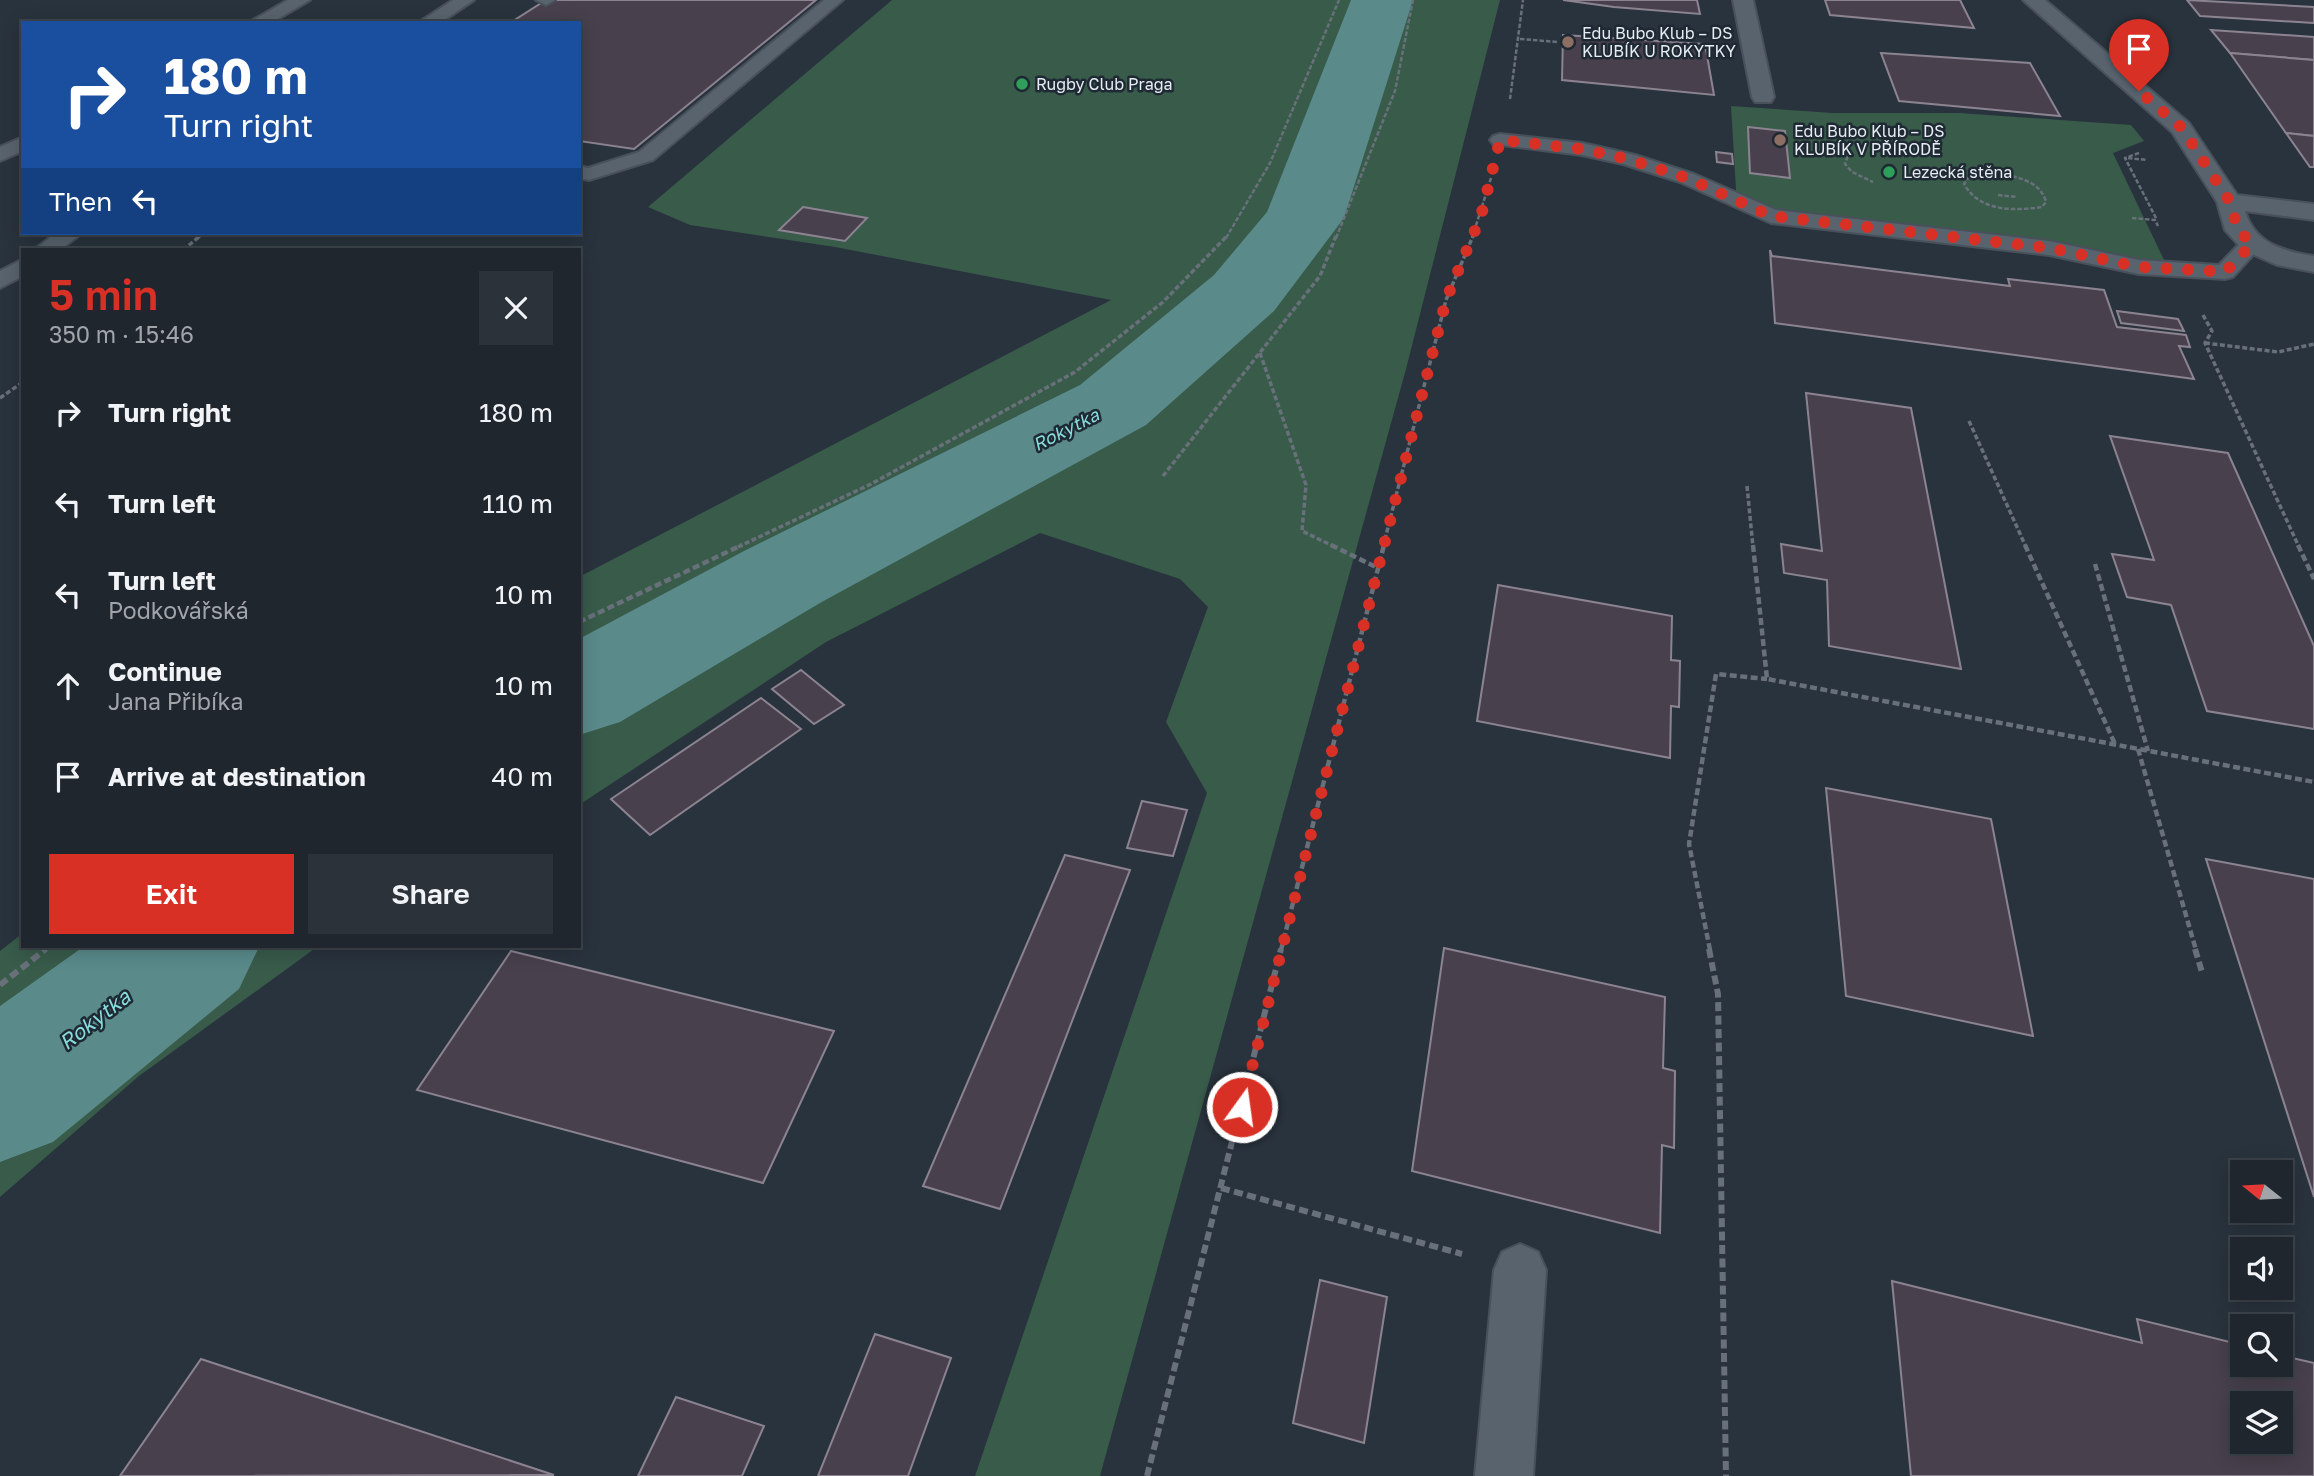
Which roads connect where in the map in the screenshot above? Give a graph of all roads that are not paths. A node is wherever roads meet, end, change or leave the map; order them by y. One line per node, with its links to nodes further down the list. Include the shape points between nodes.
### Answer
1 (301, 0): 6 (lane)
2 (465, 0): 7 (lane)
3 (834, 0): 12 (lane, via 646,156 589,174)
4 (1743, 0): 8 (street)
5 (2033, 0): 13 (street, via 2182,128)
6 (261, 21)
7 (431, 21)
8 (1763, 97)
9 (1500, 140): 16 (lane, via 1628,159 1687,178 1771,216 2049,248 2139,267 2225,272)
10 (21, 144): 11 (lane)
11 (0, 155)
12 (581, 172)
13 (2230, 202): 14 (street); 16 (street, via 2238,230)
14 (2314, 212)
15 (68, 235): 17 (lane)
16 (2252, 244): 18 (street, via 2286,259)
17 (48, 248)
18 (2314, 264)
19 (21, 267): 20 (lane)
20 (0, 281)
21 (1520, 1270): 22 (street)
22 (1504, 1476)

